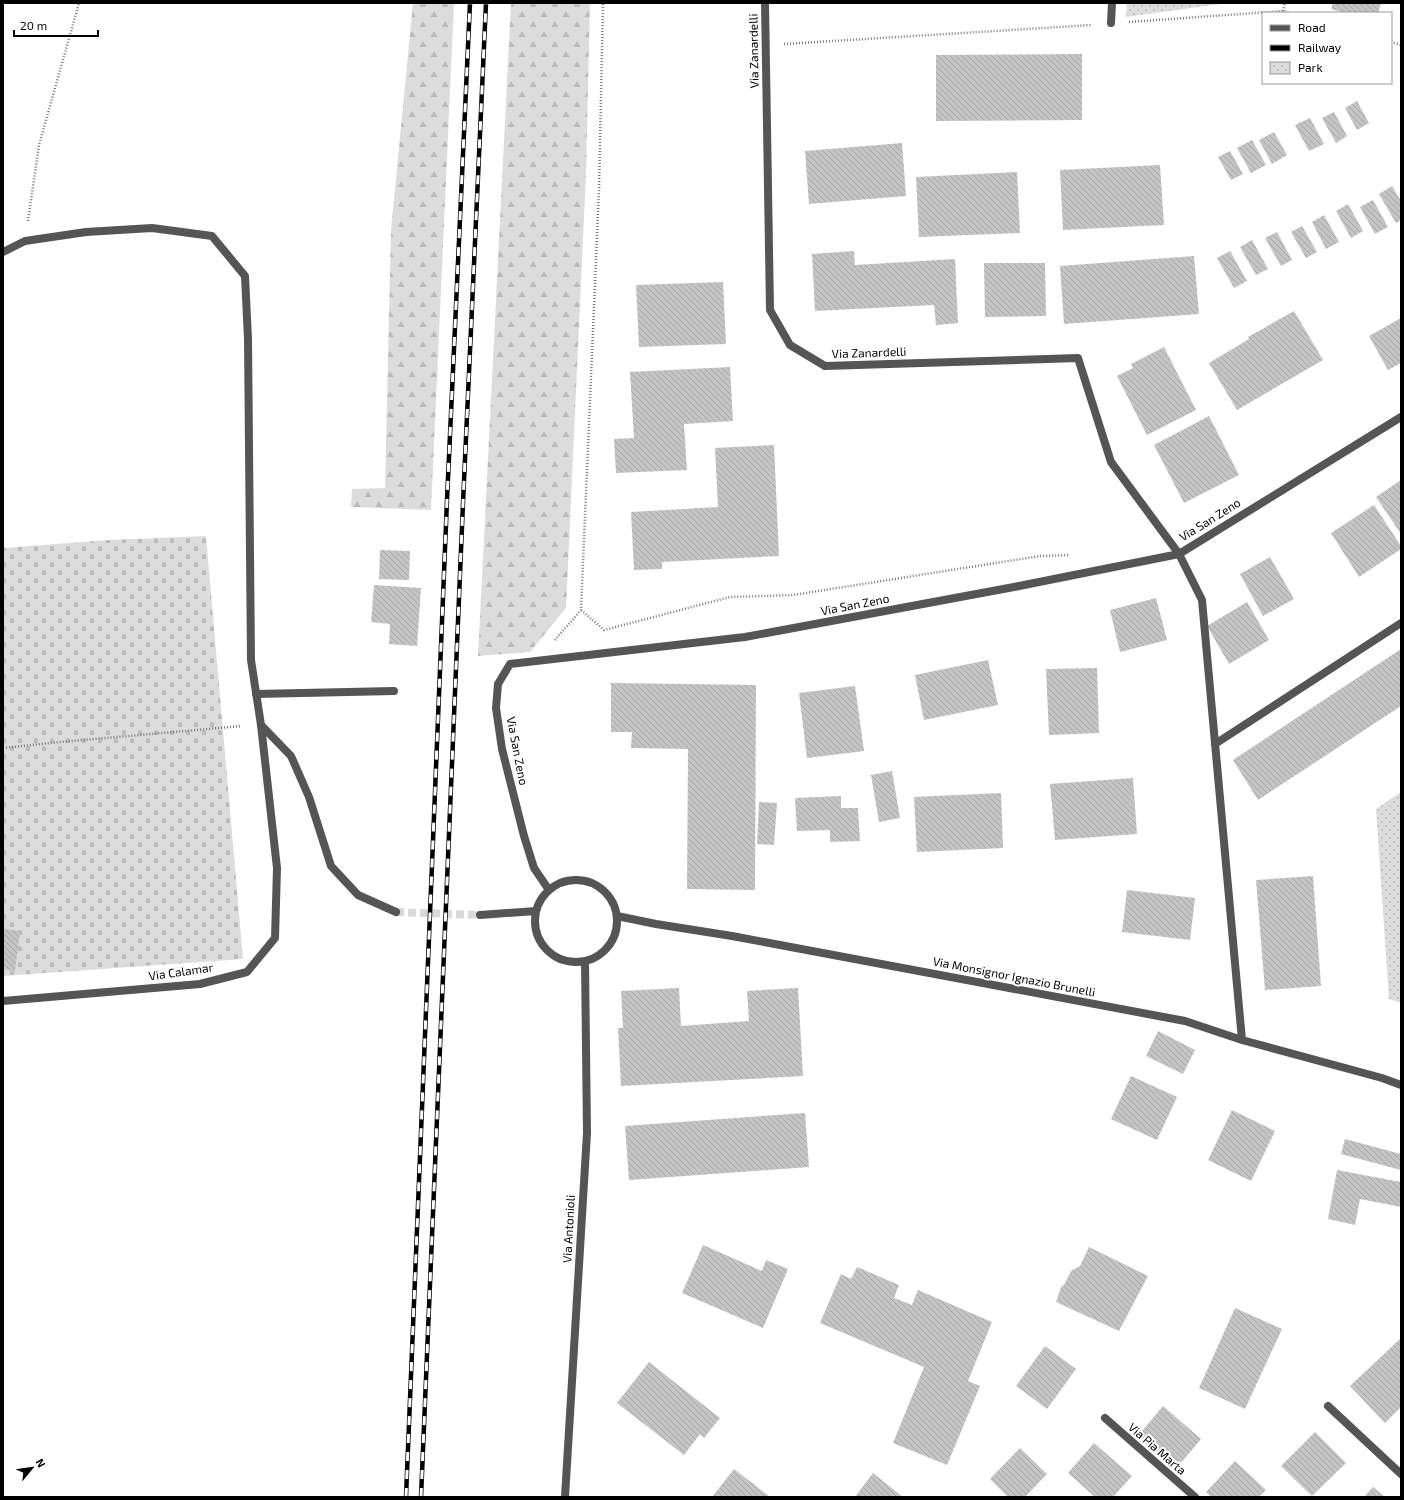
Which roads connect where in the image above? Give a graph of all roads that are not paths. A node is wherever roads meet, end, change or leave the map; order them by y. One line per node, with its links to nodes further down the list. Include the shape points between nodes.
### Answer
1 (764, 3): 6 (street, Via Zanardelli, via 770,310 790,345 825,366 1078,358 1112,462)
2 (1112, 3): 3 (street)
3 (1112, 24)
4 (3, 252): 9 (street, Via Calamar, via 26,241 86,232 152,228 212,236 245,276 248,339 251,660)
5 (1401, 417): 6 (street, Via San Zeno)
6 (1179, 554): 11 (street, via 1202,600); 12 (street, Via San Zeno, via 745,638 510,664 498,684 496,708 502,749 534,868)
7 (1401, 623): 11 (street)
8 (394, 691): 9 (street)
9 (256, 694): 10 (street, Via Calamar)
10 (261, 725): 14 (street, via 291,756 309,797 331,866 358,896); 18 (street, Via Calamar, via 277,868 275,938 247,972 200,984)
11 (1215, 744): 19 (street)
12 (549, 890): 13 (street, via 541,899); 16 (street, via 560,883 585,880 607,893 614,904)
13 (536, 911): 15 (street); 17 (street, via 538,938 546,950 557,958 571,963)
14 (396, 912)
15 (480, 915)
16 (617, 916): 17 (street, via 613,940 596,958); 19 (street, Via Monsignor Ignazio Brunelli, via 1185,1021)
17 (585, 962): 24 (street, Via Antonioli, via 587,1133)
18 (3, 1002)
19 (1242, 1040): 20 (street, Via Monsignor Ignazio Brunelli)
20 (1401, 1085)
21 (1328, 1406): 23 (street)
22 (1104, 1418): 25 (street, Via Pia Marta)
23 (1401, 1474)
24 (565, 1497)
25 (1194, 1497)

